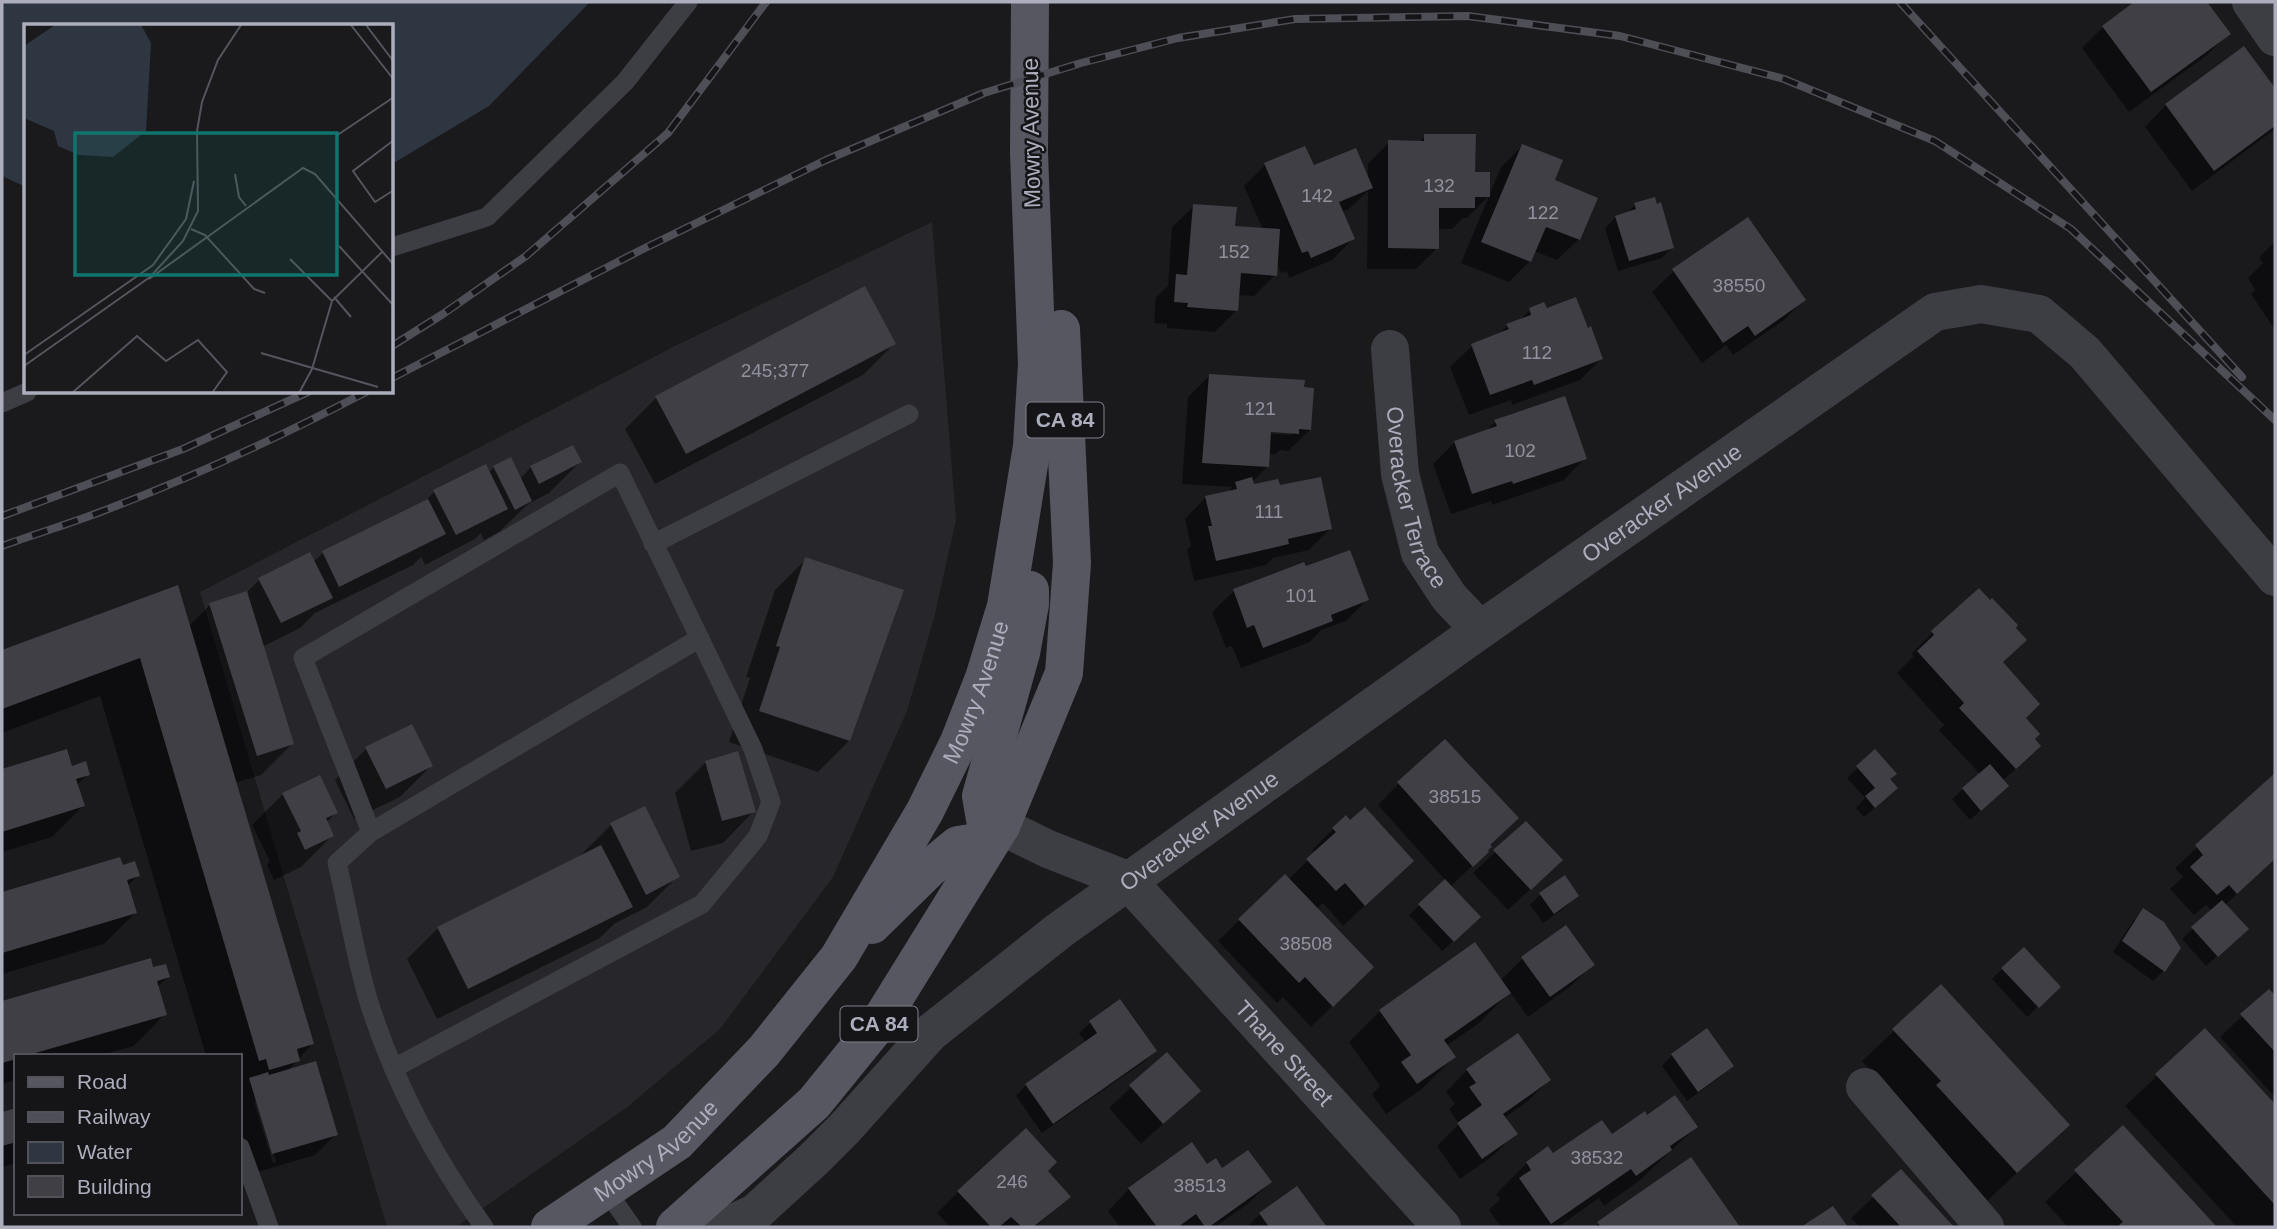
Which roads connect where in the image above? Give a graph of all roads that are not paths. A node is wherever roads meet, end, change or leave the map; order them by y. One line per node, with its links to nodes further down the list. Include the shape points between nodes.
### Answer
1 (688, 2): 4 (lane, via 625,82 486,217)
2 (1030, 2): 9 (main road, Mowry Avenue / CA 84, via 1029,153 1037,364)
3 (1057, 2): 14 (main road, Mowry Avenue / CA 84, via 1053,150 1072,564 1064,673)
4 (394, 246)
5 (1390, 349): 12 (street, Overacker Terrace, via 1400,474 1420,554 1448,597)
6 (24, 393): 7 (lane)
7 (2, 403)
8 (909, 414): 10 (lane)
9 (1032, 446): 14 (main road, via 1030,604 981,796 985,819); 17 (main road, Mowry Avenue / CA 84, via 1006,606 984,678 925,811)
10 (653, 544): 13 (lane); 15 (lane, via 620,473 303,658)
11 (2275, 577): 12 (street, Overacker Avenue, via 2085,353 2039,314 1981,304 1936,312)
12 (1480, 630): 16 (street, Overacker Avenue)
13 (700, 638): 15 (lane); 18 (lane, via 753,749 771,802 758,836 702,904)
14 (1001, 826): 16 (street, Overacker Avenue); 17 (main road, via 983,841 958,845 930,867); 26 (main road, Mowry Avenue / CA 84, via 879,1023 814,1102)
15 (371, 832): 18 (lane, via 337,863 368,998)
16 (1127, 880): 27 (street, via 950,1016 813,1160 755,1213); 28 (street, Thane Street)
17 (839, 957): 21 (main road, Mowry Avenue / CA 84, via 764,1051 677,1142)
18 (394, 1068): 23 (lane, via 401,1088)
19 (1865, 1087): 29 (street)
20 (242, 1153): 22 (lane)
21 (606, 1190): 24 (main road, Mowry Avenue / CA 84); 25 (lane)
22 (269, 1227)
23 (484, 1227)
24 (550, 1227)
25 (632, 1227)
26 (675, 1227)
27 (725, 1227)
28 (1442, 1227)
29 (1985, 1227)

